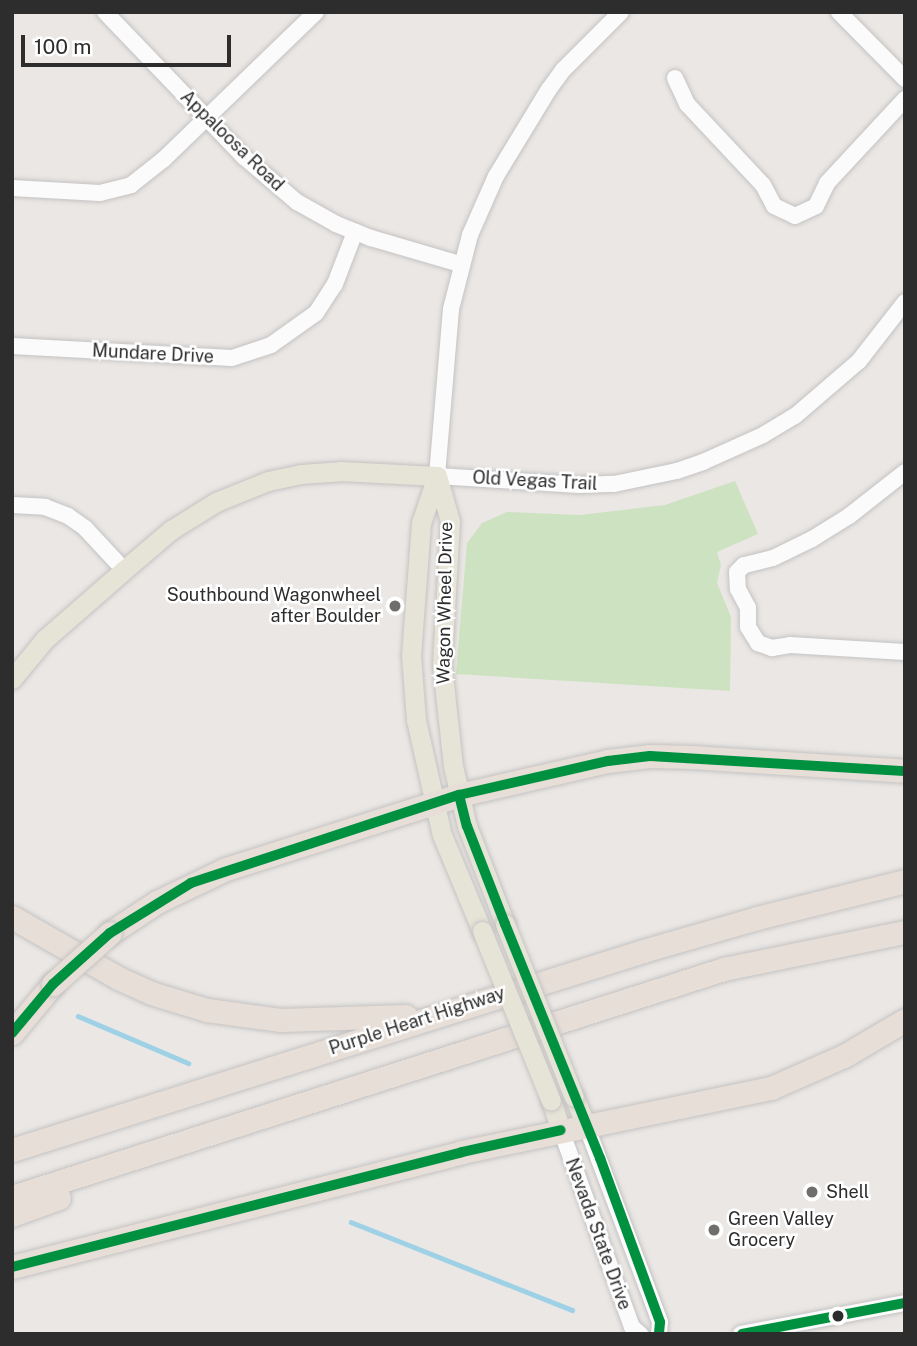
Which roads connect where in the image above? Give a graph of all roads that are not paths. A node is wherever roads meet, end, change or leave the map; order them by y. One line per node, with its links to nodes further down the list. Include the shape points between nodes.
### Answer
1 (106, 12): 8 (street, Appaloosa Road)
2 (316, 12): 8 (street)
3 (621, 12): 11 (street, Wagon Wheel Drive, via 563,70 529,118 482,206)
4 (839, 12): 6 (street)
5 (675, 78): 7 (street, via 687,104 762,185 774,206 794,216 816,206 827,183)
6 (905, 79)
7 (905, 99)
8 (207, 119): 9 (street, via 144,178 120,190); 10 (street, Appaloosa Road, via 297,202)
9 (12, 188)
10 (355, 232): 11 (street, Appaloosa Road); 13 (street, Mundare Drive, via 335,284 316,313 271,345 232,358)
11 (460, 264): 15 (street, Wagon Wheel Drive, via 447,338)
12 (905, 302): 15 (street, Old Vegas Trail, via 859,361 824,393 763,435 703,462 614,484)
13 (12, 346)
14 (905, 472): 19 (street, via 849,516 773,558 744,565 737,572 738,589 748,608 748,626 758,643 772,648 790,645)
15 (437, 476): 17 (main road, via 340,471 268,481 203,509); 23 (main road, Wagon Wheel Drive, via 450,522 444,702); 24 (main road, Wagon Wheel Drive, via 421,523 411,655 416,720)
16 (12, 505): 17 (street, via 45,507 68,516)
17 (124, 570): 18 (main road)
18 (45, 639): 20 (main road); 21 (main road)
19 (905, 652)
20 (12, 656)
21 (12, 679)
22 (905, 771): 23 (highway, via 650,756 608,761)
23 (459, 795): 24 (highway); 32 (main road, Wagon Wheel Drive, bridge, via 467,826)
24 (433, 804): 30 (highway, bridge, via 226,869 157,902 110,933 53,984); 33 (main road, Wagon Wheel Drive, bridge)
25 (905, 881): 28 (highway, Purple Heart Highway, via 757,918)
26 (12, 917): 28 (highway, via 118,978 207,1010 281,1020)
27 (905, 932): 31 (highway, via 723,969)
28 (438, 1014): 34 (highway, Purple Heart Highway)
29 (905, 1020): 32 (highway, via 844,1056 771,1088)
30 (12, 1032)
31 (345, 1091): 35 (highway); 36 (highway)
32 (586, 1125): 33 (highway); 40 (street, Nevada State Drive, via 660,1322)
33 (561, 1130): 37 (highway); 39 (street, Nevada State Drive, via 632,1327)
34 (12, 1150)
35 (12, 1197)
36 (12, 1215)
37 (12, 1267)
38 (905, 1303): 41 (street)
39 (640, 1334)
40 (659, 1334)
41 (741, 1334)

